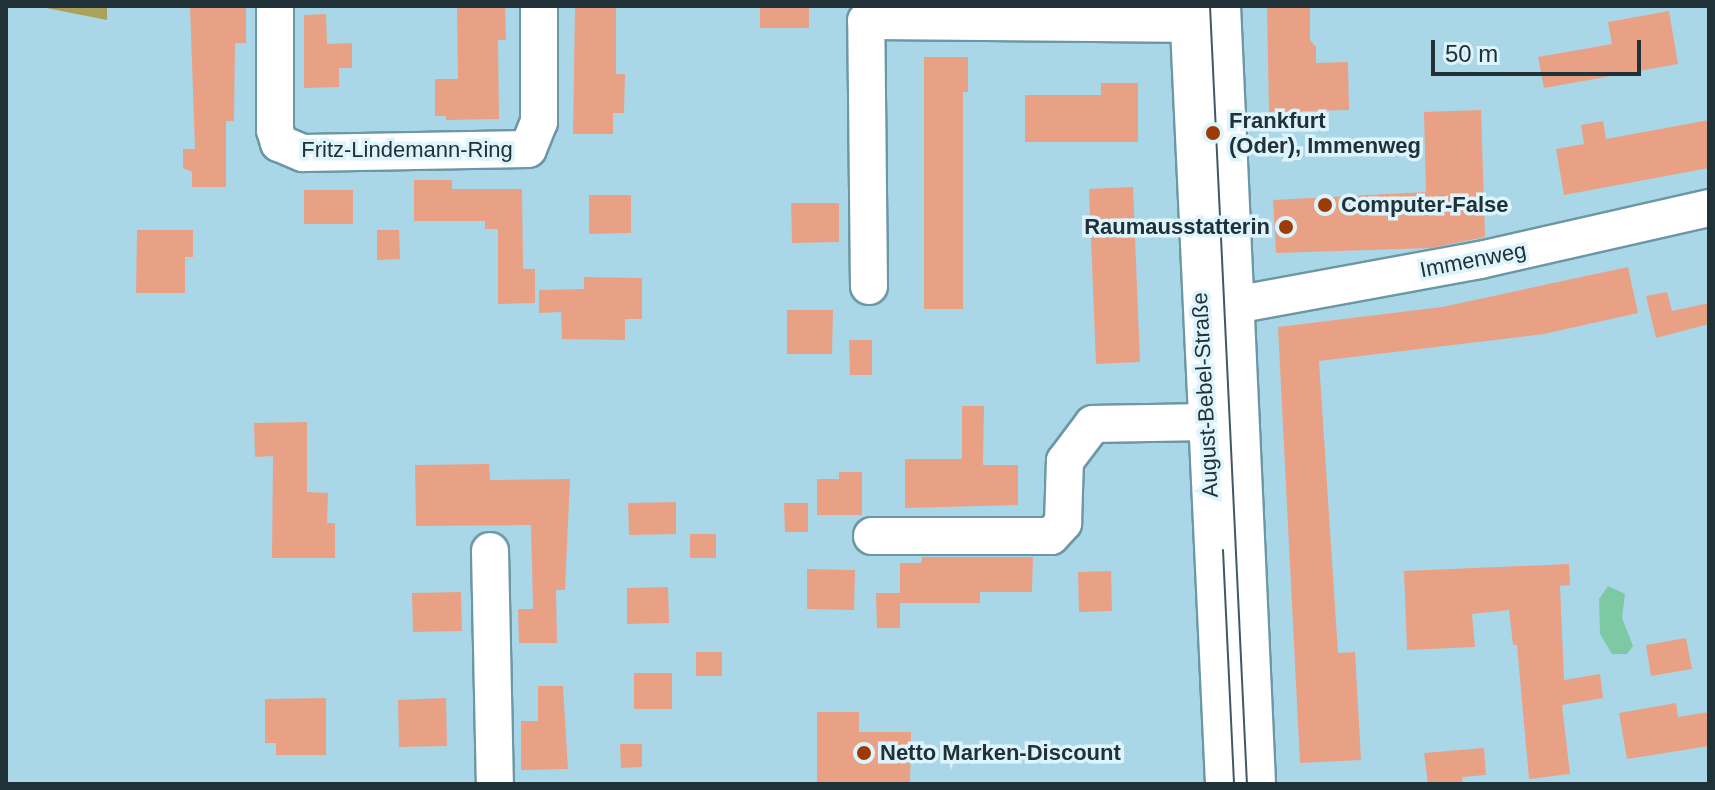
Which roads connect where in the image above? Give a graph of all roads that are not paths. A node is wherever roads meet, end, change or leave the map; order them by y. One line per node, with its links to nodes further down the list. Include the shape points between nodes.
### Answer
1 (275, 6): 2 (street, Fritz-Lindemann-Ring, via 275,130 279,143 303,153 528,149 539,122)
2 (539, 6)
3 (1205, 15): 5 (street, via 866,21); 6 (street, August-Bebel-Straße); 7 (street, August-Bebel-Straße)
4 (1709, 208): 6 (street, Immenweg, via 1480,260)
5 (869, 286)
6 (1235, 305): 12 (street, August-Bebel-Straße)
7 (1207, 422): 8 (street, via 1093,424 1065,461 1063,523 1051,536); 11 (street, August-Bebel-Straße)
8 (872, 536)
9 (490, 551): 10 (street)
10 (495, 784)
11 (1224, 784)
12 (1257, 784)

